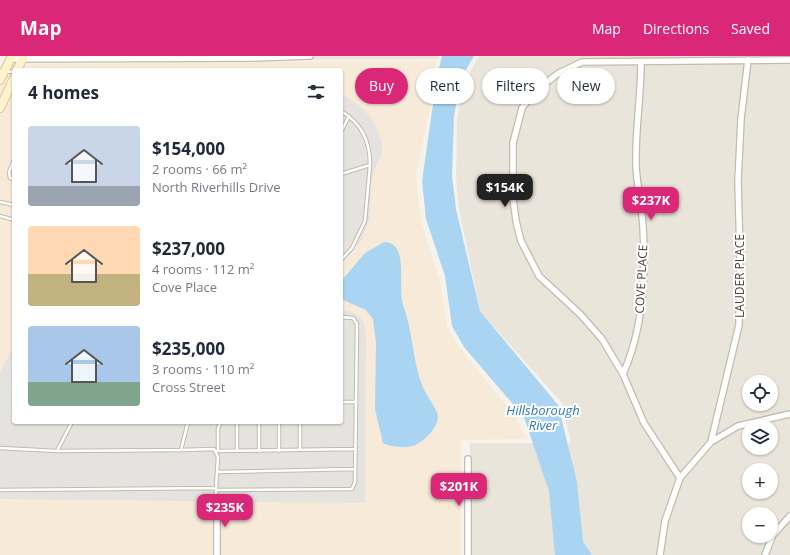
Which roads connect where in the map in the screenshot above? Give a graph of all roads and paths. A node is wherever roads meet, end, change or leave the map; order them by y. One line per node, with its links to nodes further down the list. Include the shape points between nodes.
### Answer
1 (310, 56): 5 (street)
2 (583, 56): 9 (street)
3 (11, 57): 4 (street); 12 (street)
4 (24, 57): 6 (street); 11 (street)
5 (180, 57): 6 (street)
6 (111, 58)
7 (748, 60): 8 (street); 10 (street); 41 (street, LAUDER PLACE, via 741,120 738,182 739,325)
8 (790, 60)
9 (582, 62): 10 (street); 30 (street, via 559,73 536,90 522,108 513,143 512,198 521,240 539,276 580,314 602,340)
10 (641, 62): 30 (street, COVE PLACE, via 636,167 643,227 643,282 639,324 632,356)
11 (19, 68)
12 (2, 71): 13 (lane); 14 (street)
13 (12, 72)
14 (0, 80)
15 (12, 82): 16 (street)
16 (0, 108)
17 (343, 112): 18 (lane)
18 (349, 116): 19 (lane); 20 (lane, via 366,138)
19 (343, 128)
20 (370, 165): 22 (lane); 28 (lane, via 365,221 352,248)
21 (12, 166): 23 (lane, via 9,174)
22 (343, 173)
23 (12, 178)
24 (0, 202): 25 (lane)
25 (12, 205)
26 (0, 216): 27 (lane)
27 (12, 219)
28 (343, 258)
29 (343, 317): 32 (lane, via 353,318 357,324)
30 (623, 374): 54 (street, via 644,423)
31 (343, 402): 32 (lane)
32 (356, 402): 43 (lane)
33 (790, 414): 41 (street, via 738,426)
34 (71, 424): 47 (lane)
35 (188, 424): 44 (lane)
36 (219, 424): 48 (lane)
37 (237, 424): 49 (lane)
38 (259, 424): 50 (lane)
39 (279, 424): 45 (lane)
40 (300, 424): 46 (lane)
41 (711, 442): 54 (street, LAUDER PLACE)
42 (0, 448): 47 (lane)
43 (355, 449): 46 (lane); 52 (lane)
44 (181, 450): 47 (lane); 48 (lane)
45 (279, 450): 46 (lane); 50 (lane)
46 (300, 450)
47 (57, 451)
48 (216, 451): 49 (lane); 53 (lane)
49 (237, 451): 50 (lane)
50 (259, 451)
51 (468, 459): 60 (street)
52 (355, 469): 53 (lane); 55 (lane, via 355,482 352,489 346,490)
53 (217, 472): 55 (lane)
54 (680, 478): 61 (street, via 665,520)
55 (216, 489): 56 (lane); 57 (lane)
56 (0, 490)
57 (216, 501): 59 (street)
58 (790, 516): 62 (street, via 773,535)
59 (217, 555)
60 (468, 555)
61 (660, 555)
62 (766, 555)

